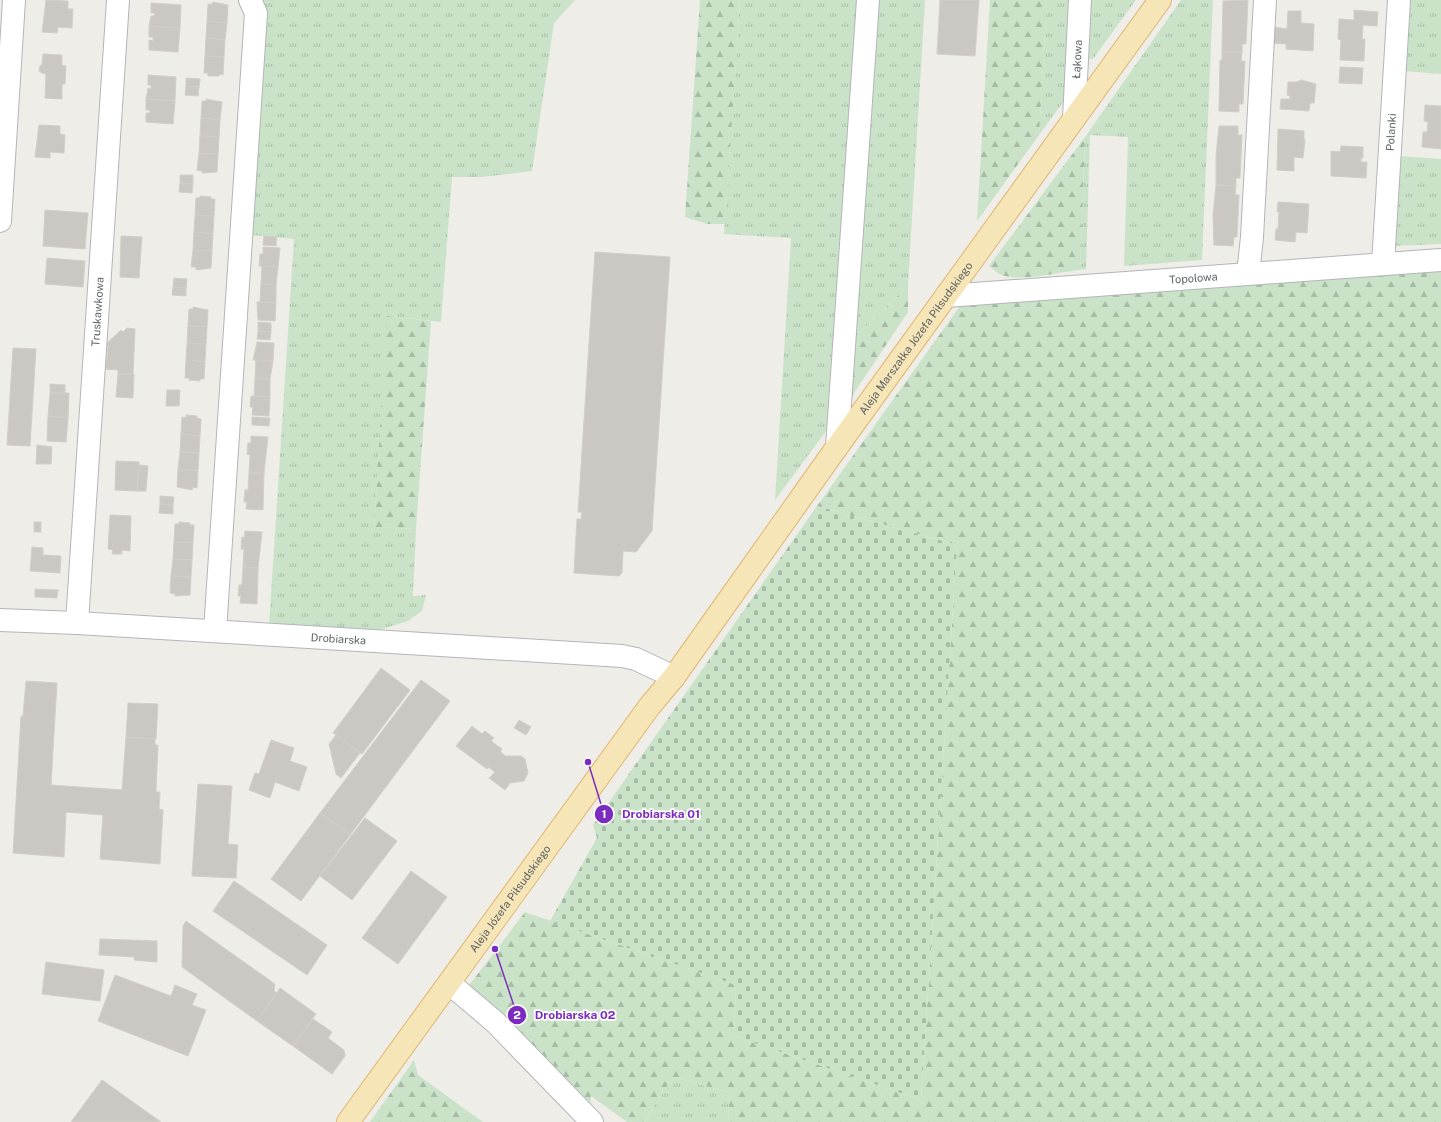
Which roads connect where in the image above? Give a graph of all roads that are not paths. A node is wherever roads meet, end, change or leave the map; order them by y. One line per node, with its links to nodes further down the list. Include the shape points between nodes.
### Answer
1 (14, 0): 10 (street)
2 (118, 0): 17 (street, Truskawkowa)
3 (250, 0): 18 (street, via 256,13)
4 (868, 0): 15 (street)
5 (1080, 0): 9 (street, Łąkowa)
6 (1160, 0): 9 (main road, Aleja Marszałka Józefa Piłsudskiego)
7 (1265, 0): 13 (street)
8 (1399, 0): 12 (street, Polanki)
9 (1074, 119): 14 (main road, Aleja Marszałka Józefa Piłsudskiego)
10 (0, 221)
11 (1441, 260): 12 (street, Topolowa)
12 (1383, 264): 13 (street, Topolowa)
13 (1248, 274): 14 (street, Topolowa)
14 (946, 296): 15 (main road, Aleja Marszałka Józefa Piłsudskiego)
15 (837, 447): 19 (main road, Aleja Marszałka Józefa Piłsudskiego)
16 (0, 620): 17 (street, Drobiarska)
17 (77, 622): 18 (street, Drobiarska)
18 (215, 631): 19 (street, Drobiarska, via 622,656 636,659)
19 (674, 677): 20 (main road, Aleja Józefa Piłsudskiego, via 649,707)
20 (449, 983): 21 (street, via 495,1022); 22 (main road, Aleja Józefa Piłsudskiego)
21 (588, 1120)
22 (348, 1122)

